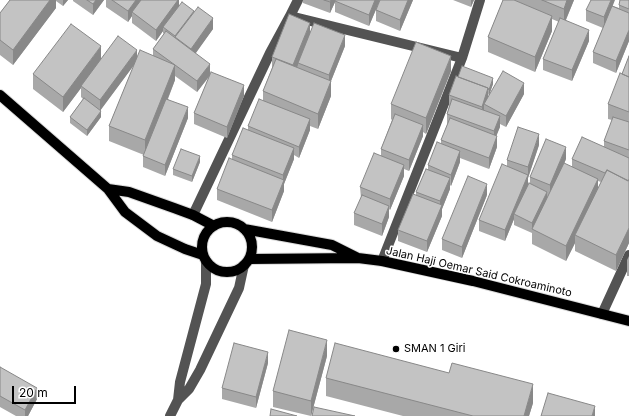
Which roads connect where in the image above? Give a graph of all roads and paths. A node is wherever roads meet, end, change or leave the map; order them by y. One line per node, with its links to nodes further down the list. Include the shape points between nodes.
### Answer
1 (298, 0): 3 (street)
2 (480, 0): 4 (street)
3 (290, 16): 4 (street); 7 (street)
4 (462, 58): 13 (street)
5 (0, 95): 6 (main road)
6 (108, 189): 7 (main road, via 129,192); 11 (main road, via 125,212 157,236)
7 (193, 215): 8 (main road)
8 (214, 226): 9 (main road, via 230,222); 11 (main road, via 207,232 203,241)
9 (244, 229): 12 (main road, via 332,245); 14 (main road, via 252,243 252,251)
10 (629, 255): 15 (street)
11 (205, 258): 14 (main road, via 211,267 225,272 239,270); 17 (street, via 206,284 180,382)
12 (358, 258): 13 (main road, Jalan Haji Oemar Said Cokroaminoto); 14 (main road, Jalan Haji Oemar Said Cokroaminoto)
13 (382, 261): 15 (main road, Jalan Haji Oemar Said Cokroaminoto)
14 (247, 262): 17 (street, via 239,288 200,370 189,389)
15 (602, 314): 16 (main road, Jalan Haji Oemar Said Cokroaminoto)
16 (629, 321)
17 (178, 400): 18 (street)
18 (170, 416)

